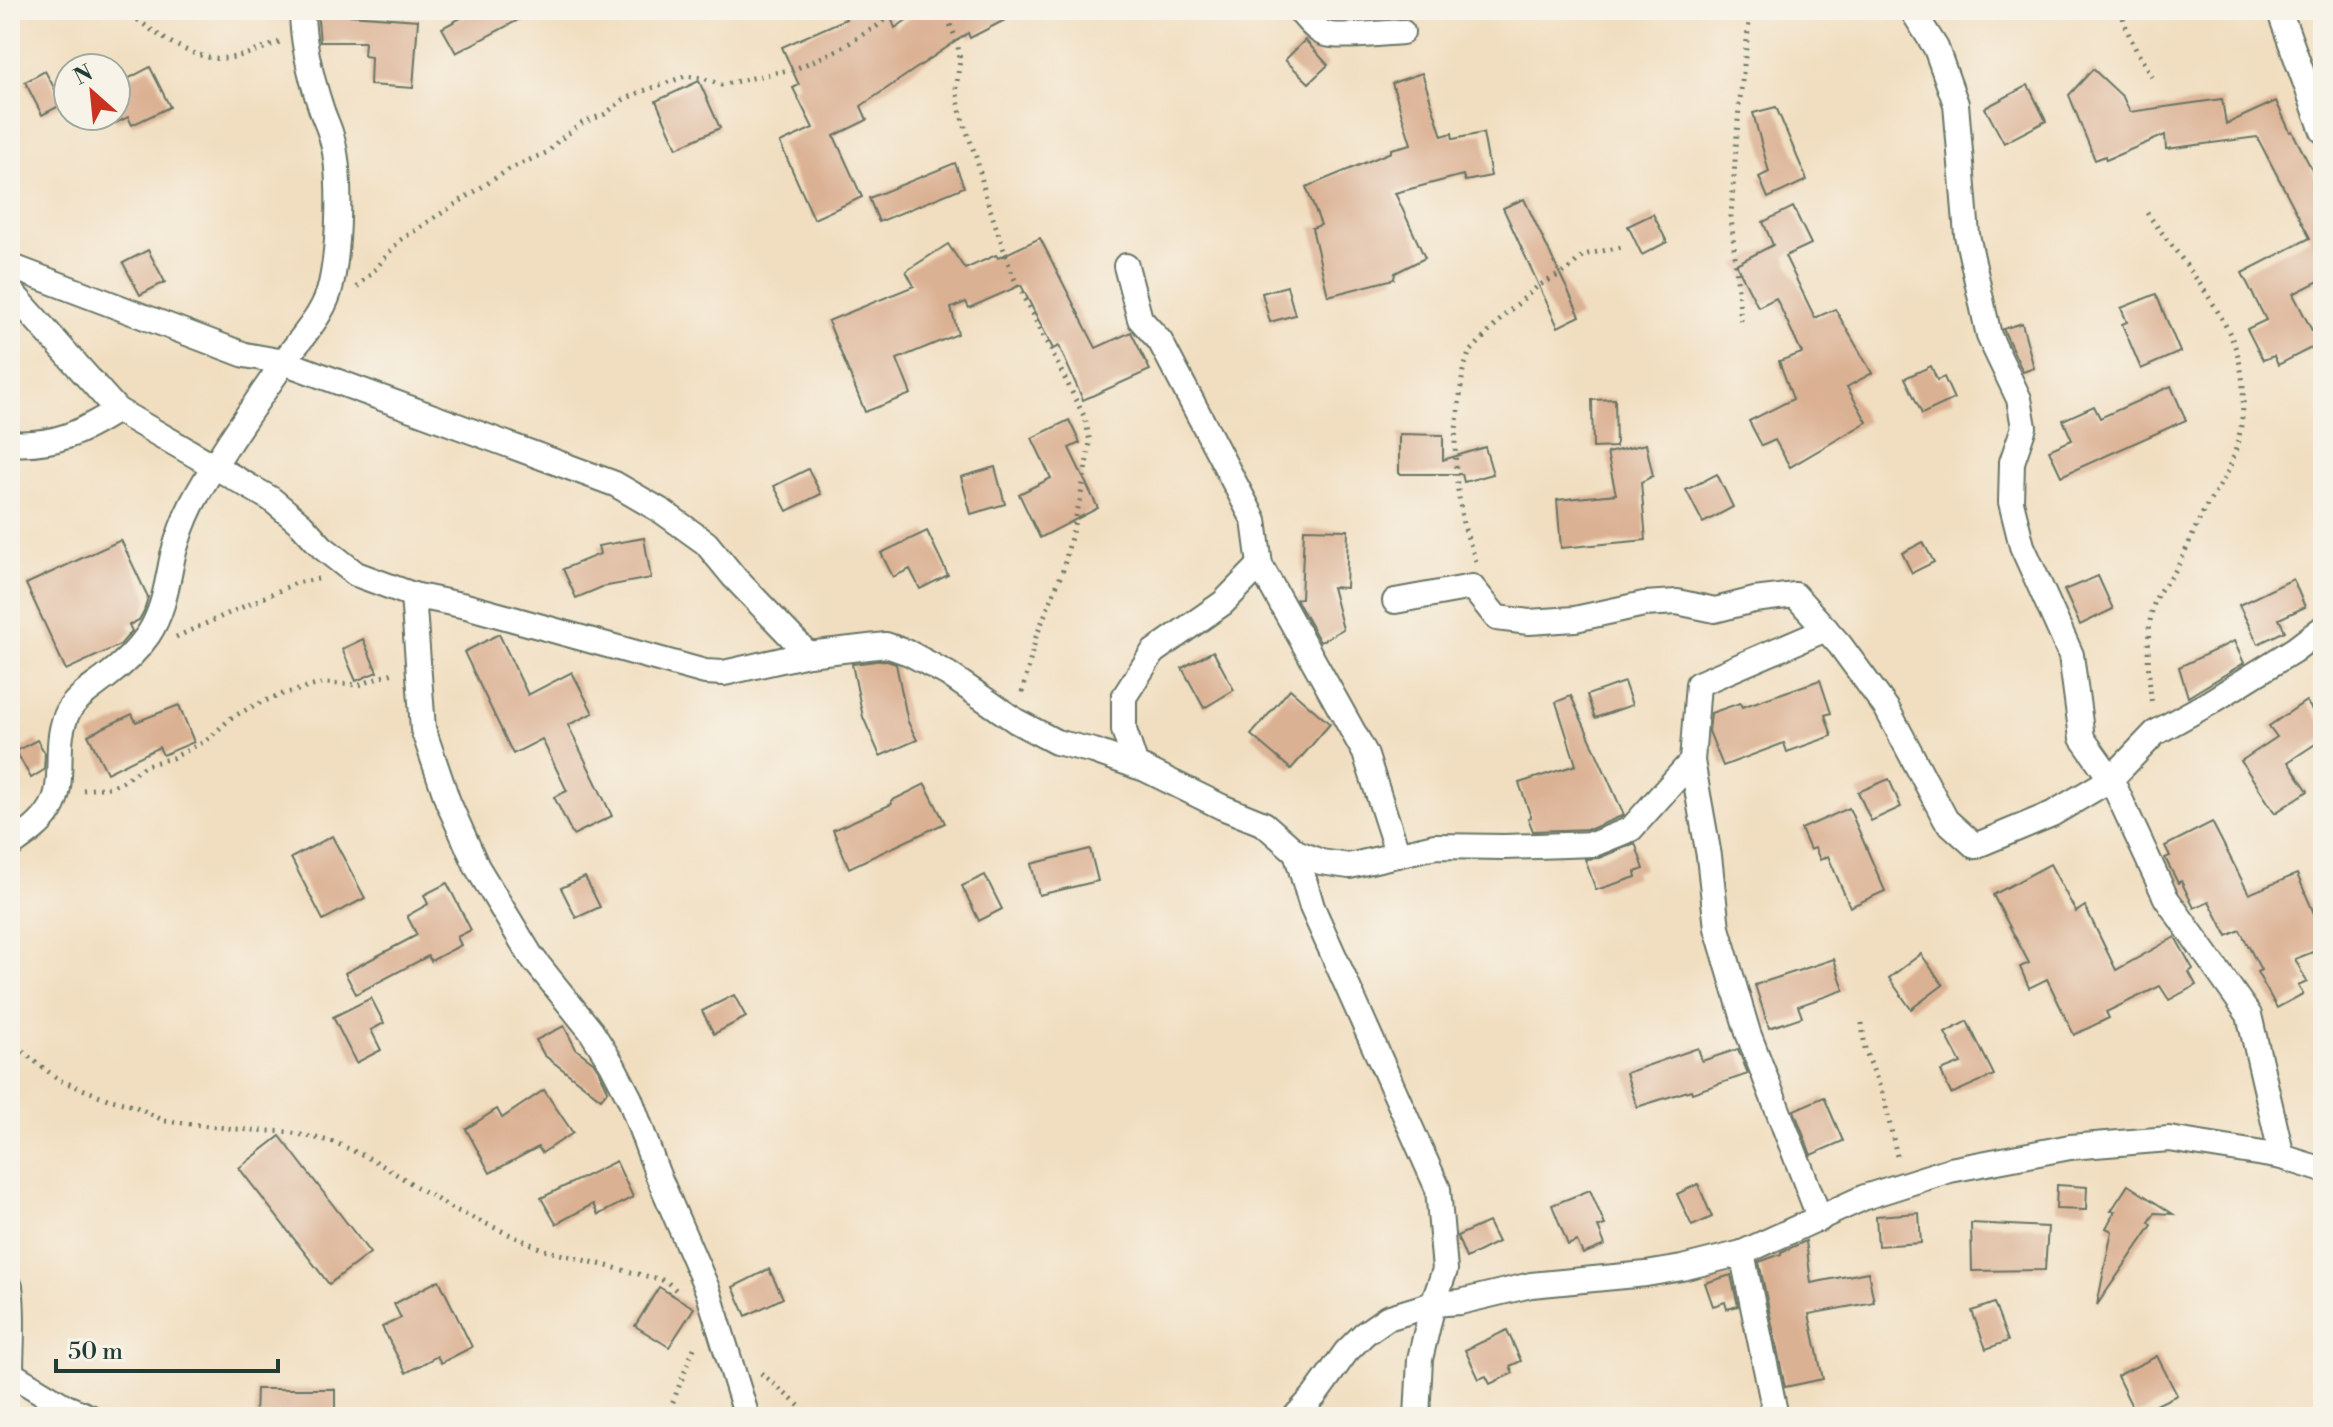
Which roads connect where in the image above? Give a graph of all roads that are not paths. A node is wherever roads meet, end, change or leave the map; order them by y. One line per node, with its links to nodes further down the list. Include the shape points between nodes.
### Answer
1 (1299, 10): 5 (street, via 1324,34)
2 (1912, 10): 22 (street, via 1936,48 1956,104 1976,279 1989,336 2019,399 2024,427 2012,462 2011,502 2022,546 2071,655 2082,738)
3 (2279, 10): 6 (street)
4 (302, 22): 10 (street, via 338,163 334,267 327,300)
5 (1402, 32)
6 (2323, 131)
7 (10, 266): 10 (street, via 245,355)
8 (1126, 266): 14 (street, via 1140,319 1160,341 1254,520)
9 (10, 290): 11 (street)
10 (284, 362): 13 (street); 19 (street, via 615,484 706,543)
11 (117, 410): 12 (street, via 86,430 55,441); 13 (street)
12 (10, 443)
13 (214, 465): 15 (street, via 271,499 356,574); 23 (street, via 180,531 155,625 131,656 70,708 61,729 55,801 34,828)
14 (1260, 565): 21 (street, via 1223,603 1153,652 1124,697 1124,730); 25 (street, via 1365,753)
15 (413, 595): 19 (street, via 705,672 724,673); 34 (street, via 423,729 448,802 477,867 531,956 591,1031 630,1099 708,1291)
16 (1395, 601): 18 (street, via 1472,587 1497,618 1529,622 1575,619 1644,604 1677,602 1715,610 1795,595)
17 (2323, 628): 22 (street, via 2155,733)
18 (1826, 629): 20 (street, via 1698,684); 22 (street, via 1887,709 1946,820 1975,846 2052,814)
19 (808, 654): 21 (street, via 886,645 948,674 1056,742)
20 (1692, 761): 25 (street, via 1631,829 1594,844 1435,846); 28 (street, via 1717,928 1748,1033)
21 (1136, 766): 24 (street, via 1264,824)
22 (2111, 779): 26 (street, via 2166,898 2249,1015)
23 (10, 846)
24 (1296, 852): 25 (street, via 1349,866); 31 (street, via 1312,907 1438,1189 1445,1270)
25 (1398, 855)
26 (2282, 1157): 27 (street); 28 (street, via 2169,1139 2070,1147 1950,1170 1865,1197)
27 (2323, 1170)
28 (1820, 1219): 29 (street)
29 (1742, 1253): 31 (street, via 1646,1274 1531,1285); 37 (street)
30 (10, 1287): 32 (street)
31 (1433, 1304): 35 (street, via 1387,1318 1364,1334); 36 (street, via 1420,1359)
32 (10, 1373): 33 (street)
33 (90, 1417)
34 (747, 1417)
35 (1295, 1417)
36 (1417, 1417)
37 (1776, 1417)

